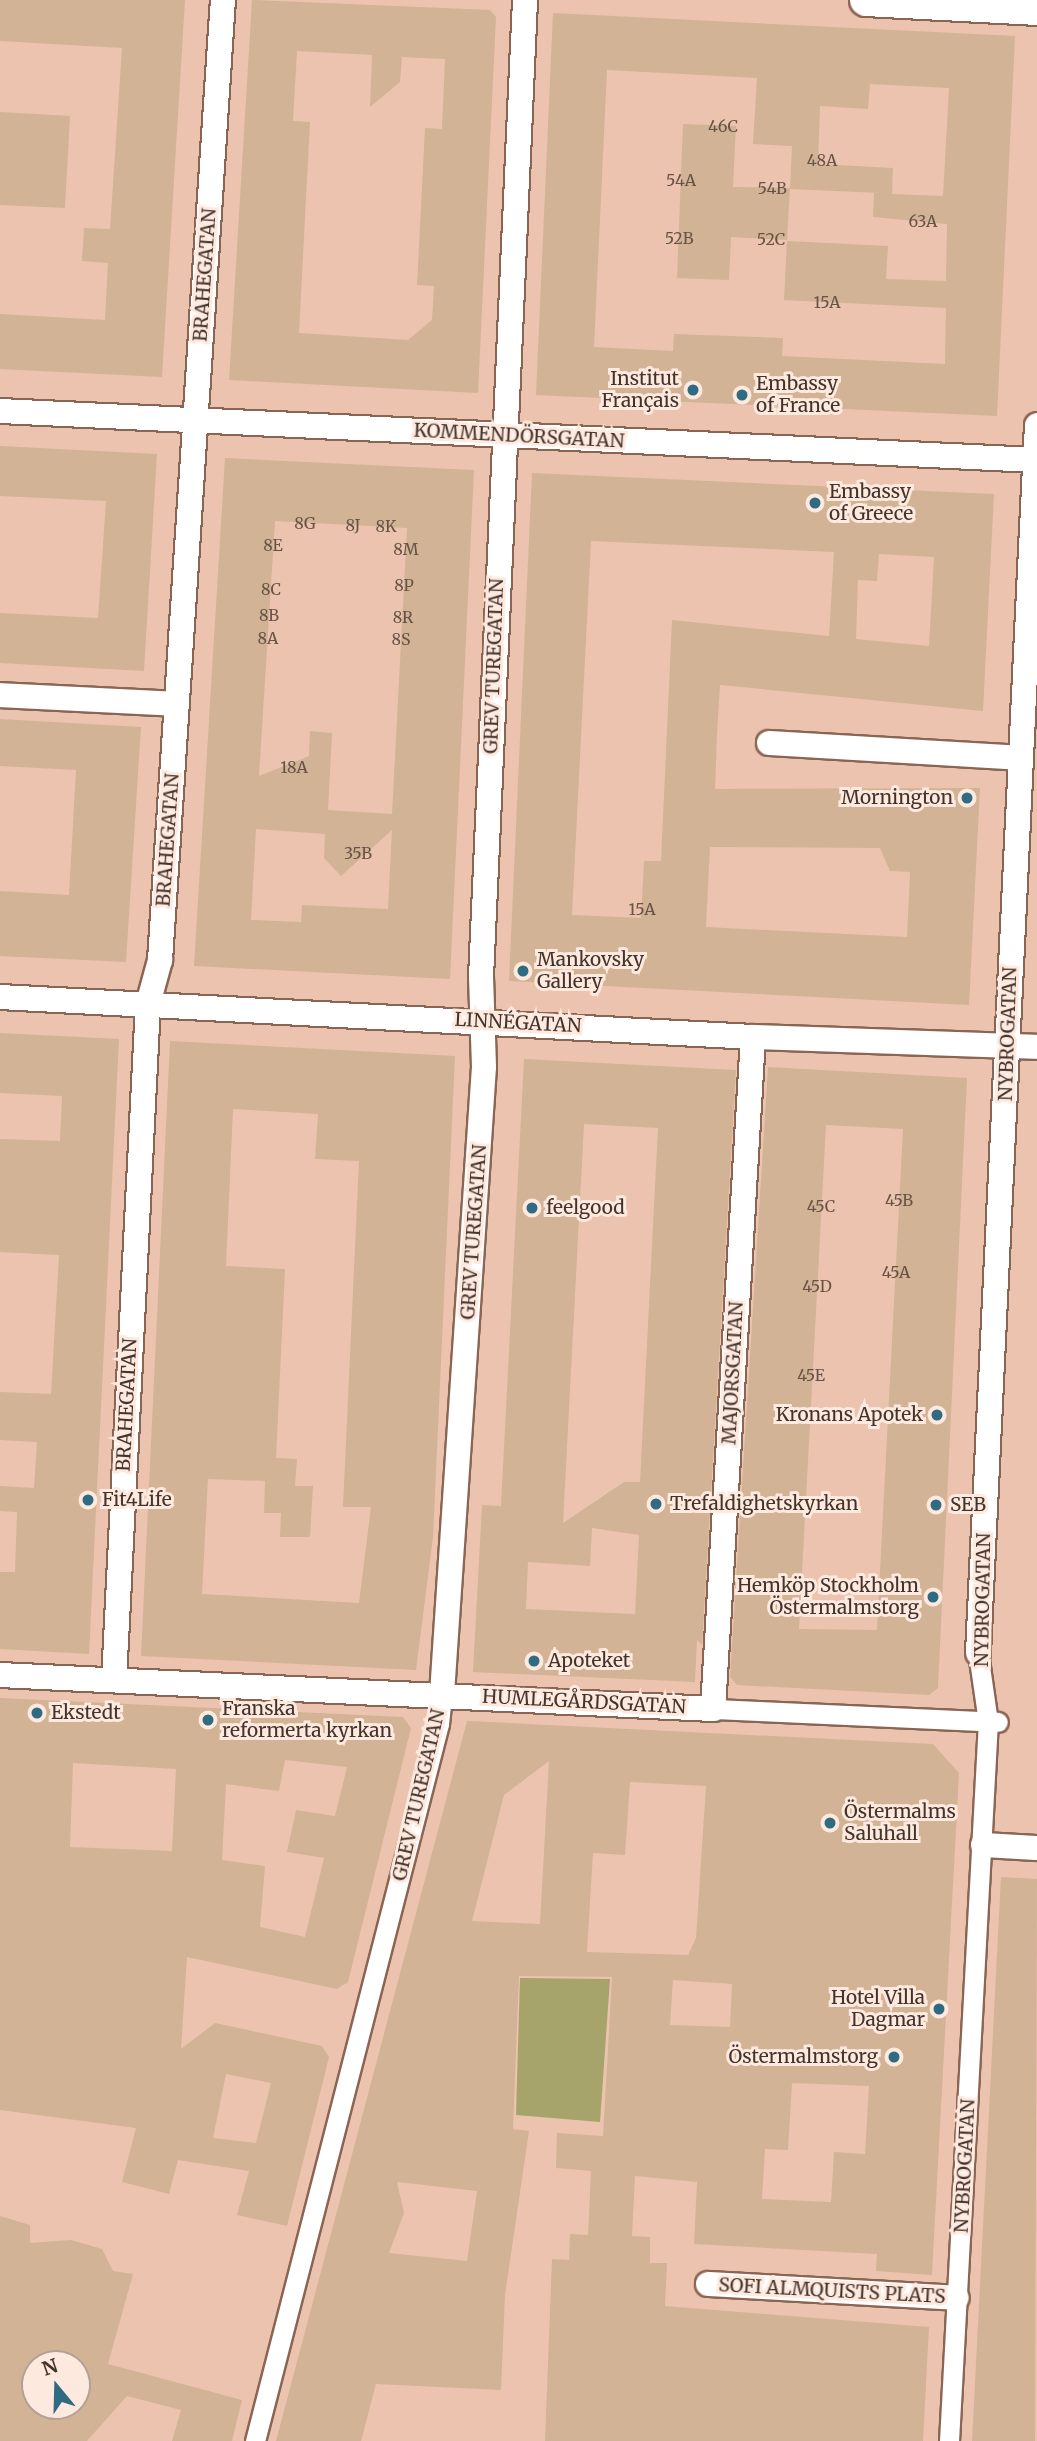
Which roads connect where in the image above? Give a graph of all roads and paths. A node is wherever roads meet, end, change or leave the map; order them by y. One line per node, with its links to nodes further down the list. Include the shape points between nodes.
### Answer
1 (223, 0): 6 (street, BRAHEGATAN)
2 (525, 0): 8 (street, GREV TUREGATAN)
3 (866, 0): 4 (street)
4 (1037, 9)
5 (0, 411): 6 (street, KOMMENDÖRSGATAN)
6 (195, 421): 8 (street, KOMMENDÖRSGATAN); 11 (street, BRAHEGATAN)
7 (1037, 425): 9 (street, NYBROGATAN)
8 (504, 435): 9 (street, KOMMENDÖRSGATAN); 16 (street, GREV TUREGATAN, via 481,977)
9 (1036, 460): 13 (street, NYBROGATAN)
10 (0, 695): 11 (street)
11 (177, 704): 15 (street, BRAHEGATAN, via 160,960)
12 (769, 743): 13 (street)
13 (1020, 758): 18 (street, NYBROGATAN)
14 (0, 996): 15 (street, LINNÉGATAN)
15 (148, 1004): 16 (street, LINNÉGATAN); 22 (street, BRAHEGATAN)
16 (483, 1021): 17 (street, LINNÉGATAN); 23 (street, GREV TUREGATAN, via 483,1092)
17 (753, 1037): 18 (street, LINNÉGATAN); 24 (street, MAJORSGATAN)
18 (1008, 1045): 19 (street, LINNÉGATAN); 20 (street, NYBROGATAN)
19 (1037, 1047)
20 (978, 1653): 25 (street, NYBROGATAN)
21 (0, 1675): 22 (street, HUMLEGÅRDSGATAN)
22 (114, 1680): 23 (street, HUMLEGÅRDSGATAN)
23 (442, 1695): 24 (street, HUMLEGÅRDSGATAN); 30 (street, GREV TUREGATAN, via 439,1724)
24 (713, 1709): 25 (street, HUMLEGÅRDSGATAN)
25 (994, 1722): 26 (street, NYBROGATAN)
26 (983, 1846): 27 (street); 29 (street, NYBROGATAN)
27 (1035, 1848)
28 (708, 2284): 29 (street, SOFI ALMQUISTS PLATS)
29 (957, 2298): 31 (street, NYBROGATAN)
30 (255, 2441)
31 (949, 2441)

